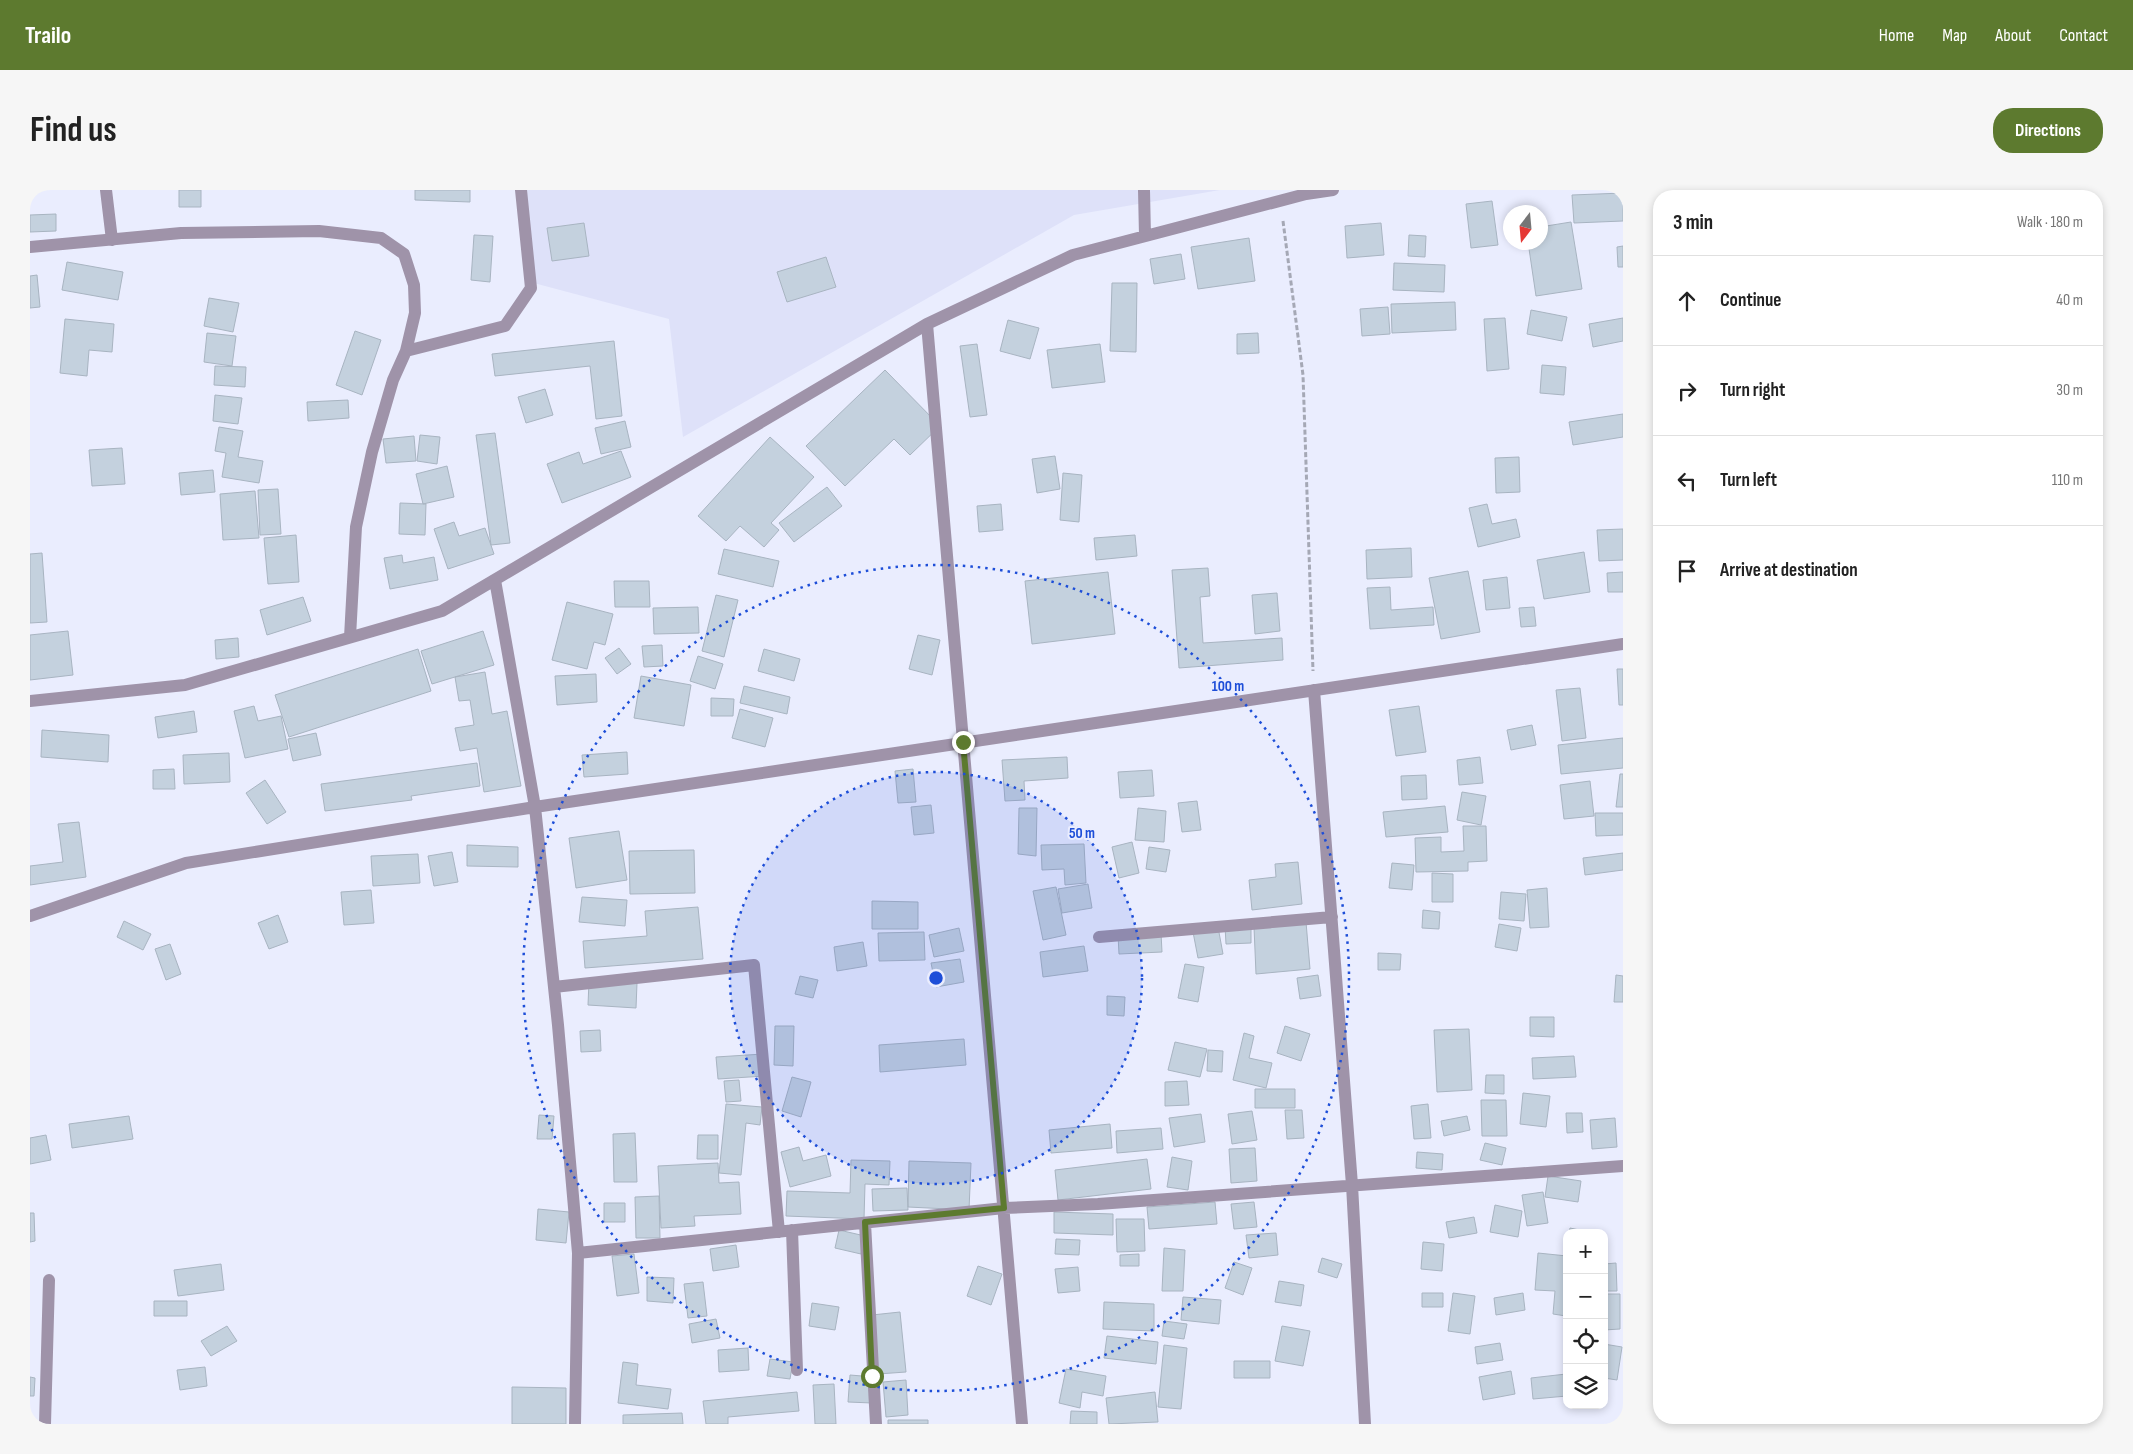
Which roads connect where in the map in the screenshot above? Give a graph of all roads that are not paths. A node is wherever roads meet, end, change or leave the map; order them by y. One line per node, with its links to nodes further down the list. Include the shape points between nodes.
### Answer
1 (106, 190): 6 (street)
2 (521, 190): 9 (street, via 531,288 505,326)
3 (1144, 190): 5 (street)
4 (1333, 190): 5 (street, via 1306,194)
5 (1145, 236): 8 (street, via 1073,255)
6 (112, 240): 7 (street); 9 (street, via 181,233 319,231 381,238 404,254 414,285 415,313)
7 (30, 247)
8 (927, 324): 10 (street); 15 (street)
9 (406, 351): 11 (street, via 393,380 377,434 356,526)
10 (495, 580): 11 (street, via 442,611); 16 (street)
11 (350, 638): 14 (street, via 185,684)
12 (1623, 644): 13 (street)
13 (1314, 690): 15 (street); 18 (street)
14 (30, 701)
15 (963, 742): 16 (street); 23 (street)
16 (535, 807): 17 (street, via 186,862); 20 (street)
17 (30, 916)
18 (1332, 917): 19 (street); 22 (street)
19 (1099, 937)
20 (554, 987): 25 (street, via 754,966); 26 (street)
21 (1623, 1166): 22 (street)
22 (1352, 1185): 23 (street); 33 (street)
23 (1004, 1208): 24 (street); 32 (street)
24 (865, 1222): 25 (street); 31 (street)
25 (786, 1231): 26 (street); 28 (street)
26 (578, 1253): 30 (street)
27 (50, 1280): 29 (street)
28 (797, 1370)
29 (45, 1424)
30 (575, 1424)
31 (876, 1424)
32 (1022, 1424)
33 (1365, 1424)

